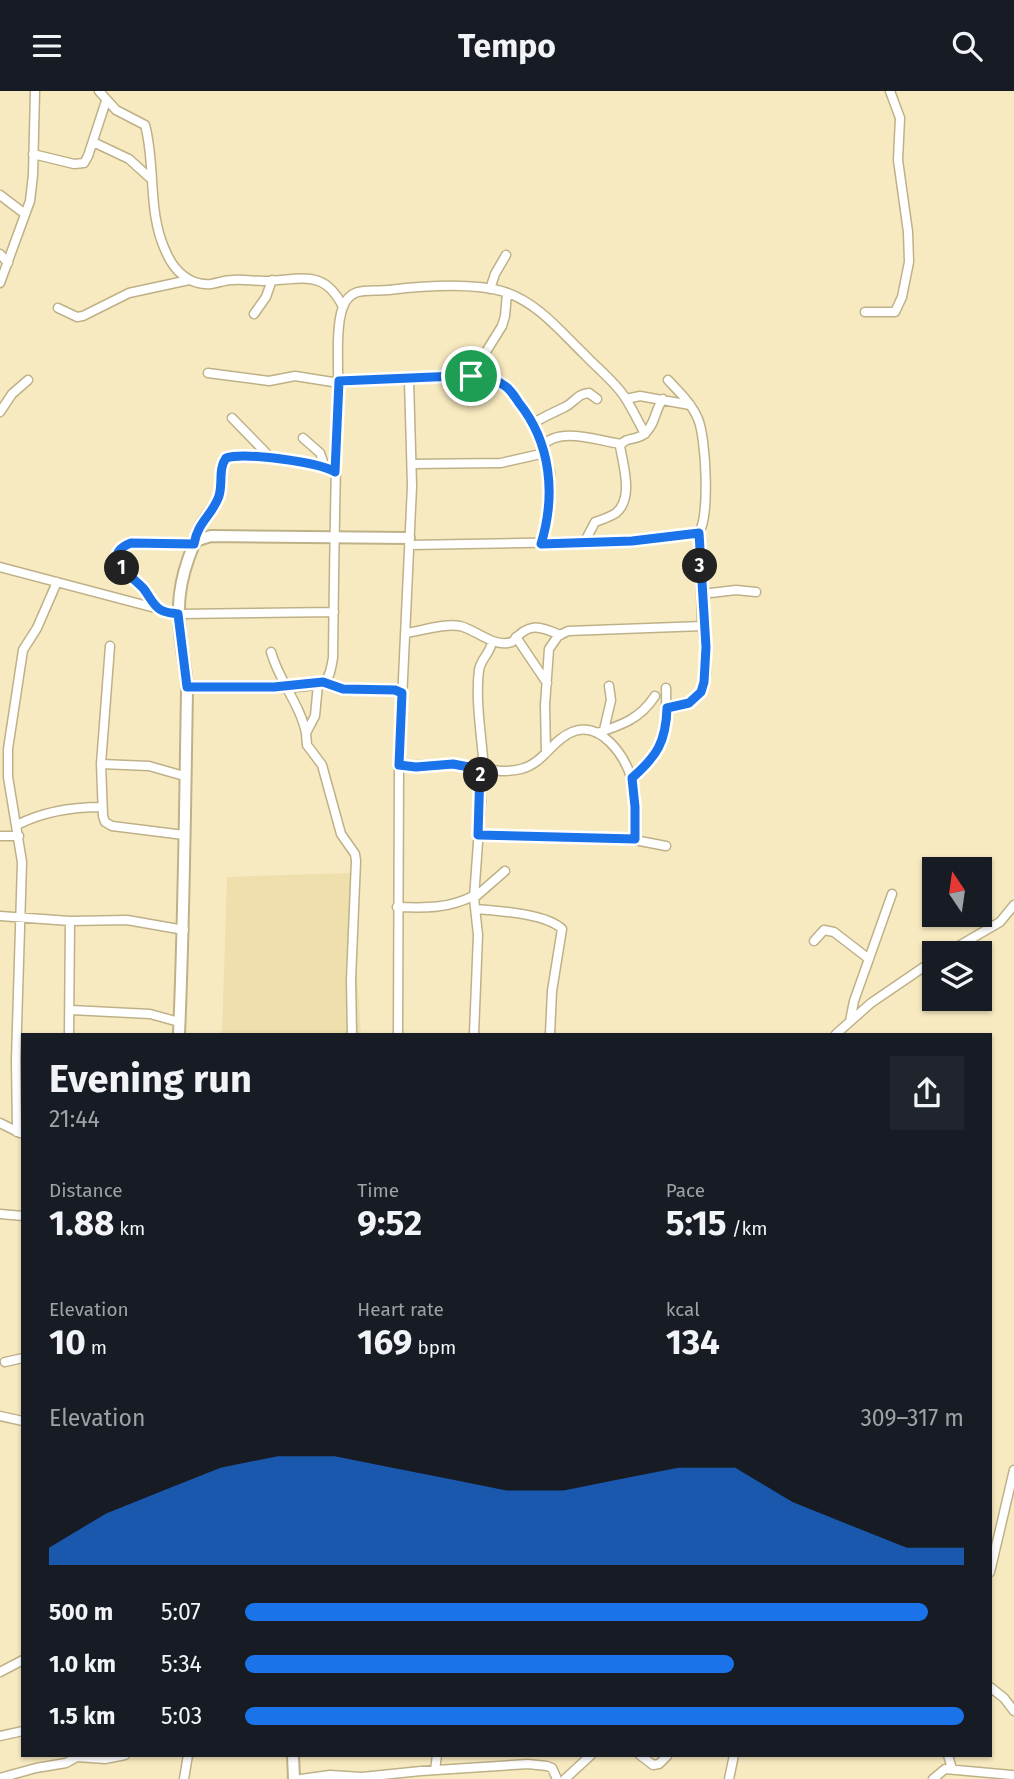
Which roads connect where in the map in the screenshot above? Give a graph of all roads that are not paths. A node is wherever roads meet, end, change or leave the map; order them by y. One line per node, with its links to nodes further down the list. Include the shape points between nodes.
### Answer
1 (35, 91): 6 (street)
2 (99, 91): 4 (street)
3 (890, 91): 20 (street, via 900,118 898,160 909,262 898,309)
4 (106, 101): 5 (street); 7 (street, via 145,125)
5 (93, 142): 6 (street, via 80,164); 7 (street, via 129,159)
6 (33, 154): 9 (street, via 32,189)
7 (150, 178): 13 (street, via 165,251)
8 (0, 195): 9 (street)
9 (25, 215): 12 (street)
10 (0, 254): 12 (street)
11 (506, 255): 16 (street)
12 (8, 263): 15 (street)
13 (189, 280): 14 (street, via 208,284); 19 (street, via 130,293 83,316)
14 (272, 281): 18 (street, via 325,283); 21 (street)
15 (0, 283)
16 (490, 289): 17 (street); 18 (street, via 359,291)
17 (507, 293): 23 (street, via 502,326); 30 (street, via 531,305)
18 (343, 307): 27 (street, via 337,352)
19 (58, 308)
20 (865, 312)
21 (254, 314)
22 (208, 373): 27 (street, via 270,381 295,376)
23 (471, 376): 24 (street); 35 (street, via 507,387)
24 (409, 379): 27 (street); 41 (street)
25 (28, 380): 28 (street)
26 (668, 380): 32 (street)
27 (339, 382): 43 (street)
28 (3, 398): 33 (street)
29 (597, 399): 35 (street, via 581,394)
30 (626, 399): 31 (street); 36 (street)
31 (663, 399): 32 (street); 36 (street)
32 (690, 405): 44 (street, via 704,436 704,520)
33 (0, 412)
34 (232, 418): 40 (street)
35 (533, 422): 39 (street)
36 (645, 434): 38 (street)
37 (303, 438): 42 (street, via 320,453)
38 (621, 445): 39 (street, via 568,436 548,440); 47 (street, via 623,505 614,515 595,522)
39 (544, 449): 41 (street, via 501,463); 49 (street, via 550,472)
40 (272, 459): 42 (street); 48 (street, via 226,458 219,495 196,531)
41 (412, 464): 46 (street)
42 (324, 467): 43 (street)
43 (335, 472): 45 (street)
44 (699, 533): 47 (street); 53 (street)
45 (336, 538): 46 (street); 48 (street, via 211,536); 55 (street)
46 (409, 541): 49 (street); 58 (street)
47 (584, 543): 49 (street)
48 (195, 544): 54 (street, via 131,543 118,552 127,575); 56 (street, via 181,580)
49 (541, 544)
50 (0, 567): 51 (street)
51 (57, 582): 54 (street); 82 (street, via 21,660 8,762)
52 (756, 592): 53 (street)
53 (702, 594): 57 (street)
54 (160, 610): 56 (street)
55 (334, 612): 56 (street); 64 (street, via 333,658 329,675)
56 (178, 614): 67 (street)
57 (703, 626): 59 (street, via 568,631); 72 (street, via 706,660 701,692 689,703)
58 (405, 633): 61 (street, via 460,626); 70 (street)
59 (561, 635): 60 (street, via 535,627); 65 (street, via 549,649)
60 (516, 637): 61 (street, via 509,644); 65 (street)
61 (492, 641): 78 (street, via 479,669)
62 (110, 646): 76 (street)
63 (271, 652): 68 (street)
64 (320, 683): 68 (street); 70 (street); 74 (street, via 315,716)
65 (547, 683): 75 (street)
66 (609, 686): 73 (street, via 611,700)
67 (187, 687): 68 (street); 79 (street)
68 (286, 687): 74 (street)
69 (666, 688): 72 (street)
70 (402, 693): 77 (street)
71 (655, 697): 73 (street, via 633,720)
72 (667, 708): 80 (street, via 660,747)
73 (600, 731): 75 (street, via 573,731); 80 (street)
74 (306, 733): 108 (street, via 309,750 326,775 341,834 355,854)
75 (546, 753): 78 (street, via 526,768)
76 (101, 764): 79 (street, via 149,766); 81 (street)
77 (399, 765): 78 (street, via 453,764); 93 (street)
78 (482, 770): 84 (street)
79 (184, 776): 83 (street)
80 (632, 778): 87 (street)
81 (102, 807): 82 (street, via 44,813); 83 (street, via 112,826)
82 (17, 825): 86 (street)
83 (184, 835): 98 (street)
84 (478, 835): 87 (street); 91 (street)
85 (0, 836): 86 (street)
86 (19, 836): 96 (street)
87 (635, 839): 88 (street)
88 (666, 846)
89 (505, 871): 91 (street)
90 (892, 894): 101 (street)
91 (474, 896): 93 (street, via 442,908); 94 (street)
92 (1014, 905): 100 (street, via 1000,922)
93 (397, 907): 109 (street)
94 (476, 909): 110 (street); 111 (street, via 551,921 562,929)
95 (0, 916): 96 (street)
96 (20, 918): 97 (street); 113 (street)
97 (70, 921): 98 (street, via 128,920); 103 (street)
98 (184, 930): 105 (street)
99 (814, 941): 101 (street, via 824,930 834,932)
100 (967, 941)
101 (869, 959): 104 (street)
102 (922, 968): 104 (street)
103 (71, 1010): 105 (street, via 150,1014); 106 (street)
104 (850, 1021): 112 (street)
105 (179, 1022): 107 (street)
106 (69, 1033)
107 (179, 1033)
108 (352, 1033)
109 (398, 1033)
110 (474, 1033)
111 (550, 1033)
112 (837, 1033)
113 (20, 1069): 115 (street)
114 (1, 1125): 115 (street)
115 (20, 1133)
116 (0, 1214): 117 (street)
117 (21, 1216)
118 (21, 1358): 119 (street)
119 (5, 1362)
120 (0, 1416): 121 (street)
121 (21, 1421)
122 (1014, 1470): 123 (street)
123 (992, 1564)
124 (21, 1661): 125 (street)
125 (0, 1672)
126 (992, 1688): 127 (street)
127 (1014, 1711)
128 (21, 1731): 129 (street)
129 (0, 1736)
130 (75, 1757): 145 (street)
131 (86, 1757): 132 (street)
132 (115, 1757)
133 (188, 1757): 146 (street)
134 (293, 1757): 147 (street)
135 (437, 1757): 142 (street)
136 (589, 1757): 150 (street)
137 (643, 1757): 138 (street, via 653,1765)
138 (666, 1757)
139 (734, 1757): 151 (street)
140 (949, 1757): 141 (street)
141 (952, 1769): 143 (street); 152 (street, via 940,1771)
142 (435, 1770): 144 (street); 149 (street, via 542,1765 552,1768)
143 (1012, 1774)
144 (407, 1776): 148 (street)
145 (0, 1778)
146 (184, 1779)
147 (293, 1779)
148 (301, 1779)
149 (556, 1779)
150 (565, 1779)
151 (729, 1779)
152 (933, 1779)

